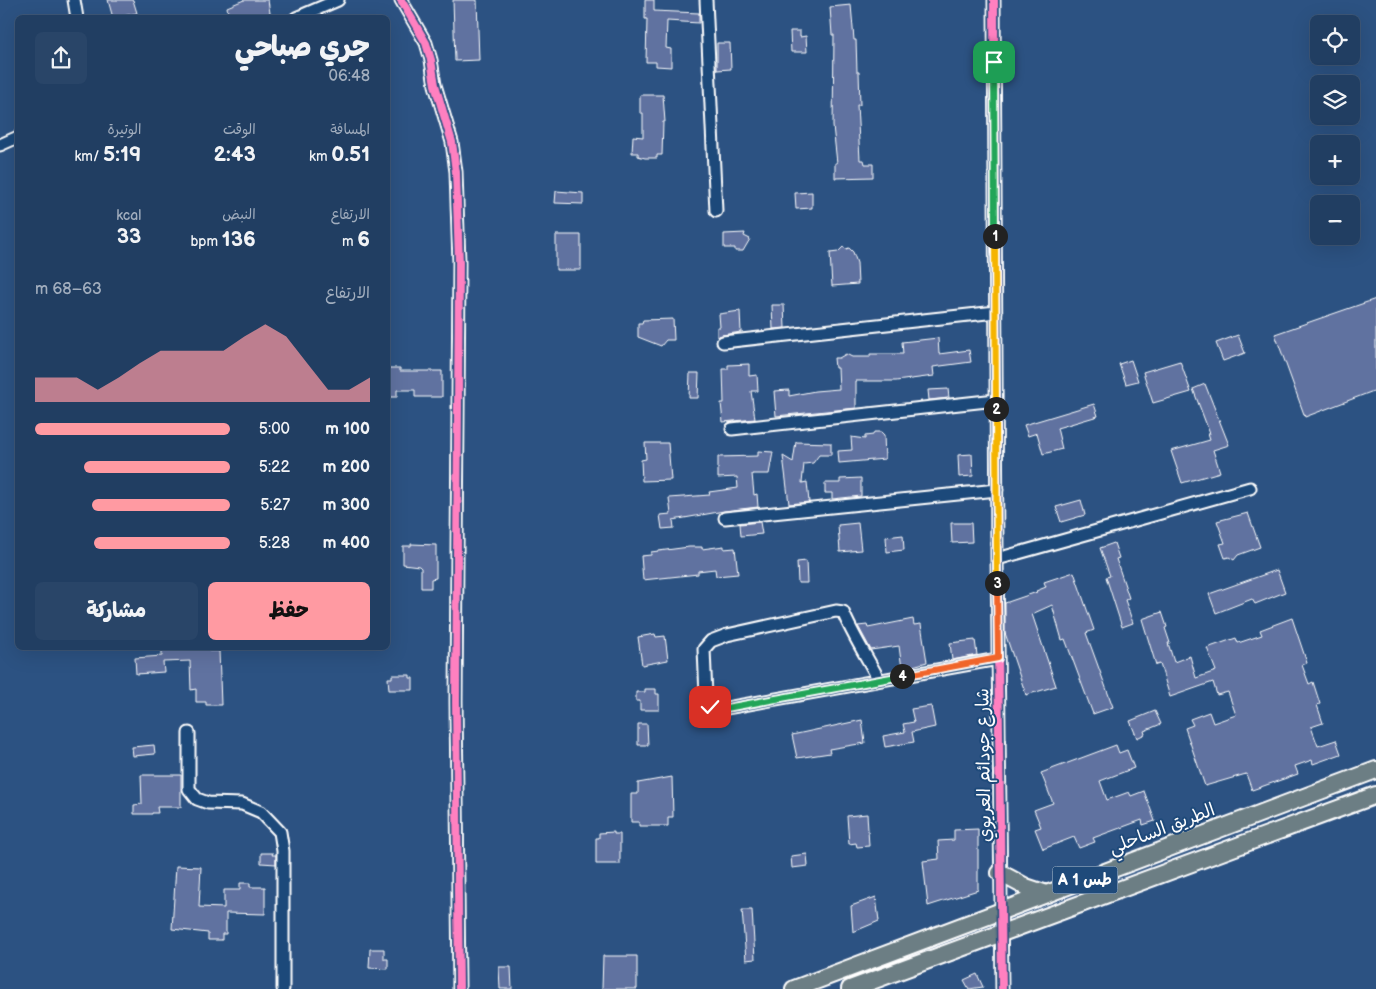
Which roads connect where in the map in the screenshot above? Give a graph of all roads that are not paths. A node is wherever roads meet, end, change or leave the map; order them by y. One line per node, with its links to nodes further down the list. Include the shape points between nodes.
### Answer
1 (74, 0): 6 (street)
2 (338, 0): 7 (street)
3 (401, 0): 29 (street, via 428,52 452,142 456,172 460,263 456,701)
4 (706, 0): 10 (street)
5 (994, 0): 11 (street, شارع جودائم العريوي)
6 (76, 15)
7 (303, 15)
8 (15, 138): 9 (street)
9 (0, 145)
10 (716, 211)
11 (996, 312): 12 (street); 13 (street, شارع جودائم العريوي)
12 (724, 342)
13 (996, 400): 14 (street); 16 (street, شارع جودائم العريوي)
14 (732, 428)
15 (1250, 488): 18 (street)
16 (997, 490): 17 (street); 18 (street, شارع جودائم العريوي)
17 (725, 518)
18 (996, 559): 19 (street, شارع جودائم العريوي)
19 (998, 658): 20 (street); 24 (street, شارع جودائم العريوي)
20 (879, 680): 20 (street, via 721,709 710,707 706,696 704,649 711,641 727,635 843,612 853,638)
21 (189, 733): 28 (street, via 189,789 197,799 208,803 242,804 261,812 280,832 283,851)
22 (1376, 770): 25 (highway, الطريق الساحلي / A 1 طس)
23 (1376, 795): 27 (highway, A 1 طس)
24 (1000, 873): 25 (highway); 26 (street, شارع جودائم العريوي)
25 (1047, 894): 26 (highway, الطريق الساحلي / A 1 طس)
26 (1001, 911): 27 (street, شارع جودائم العريوي); 30 (highway, الطريق الساحلي / A 1 طس)
27 (1000, 933): 31 (highway, A 1 طس); 32 (street, شارع جودائم العريوي)
28 (283, 989)
29 (459, 989)
30 (794, 989)
31 (850, 989)
32 (1002, 989)

